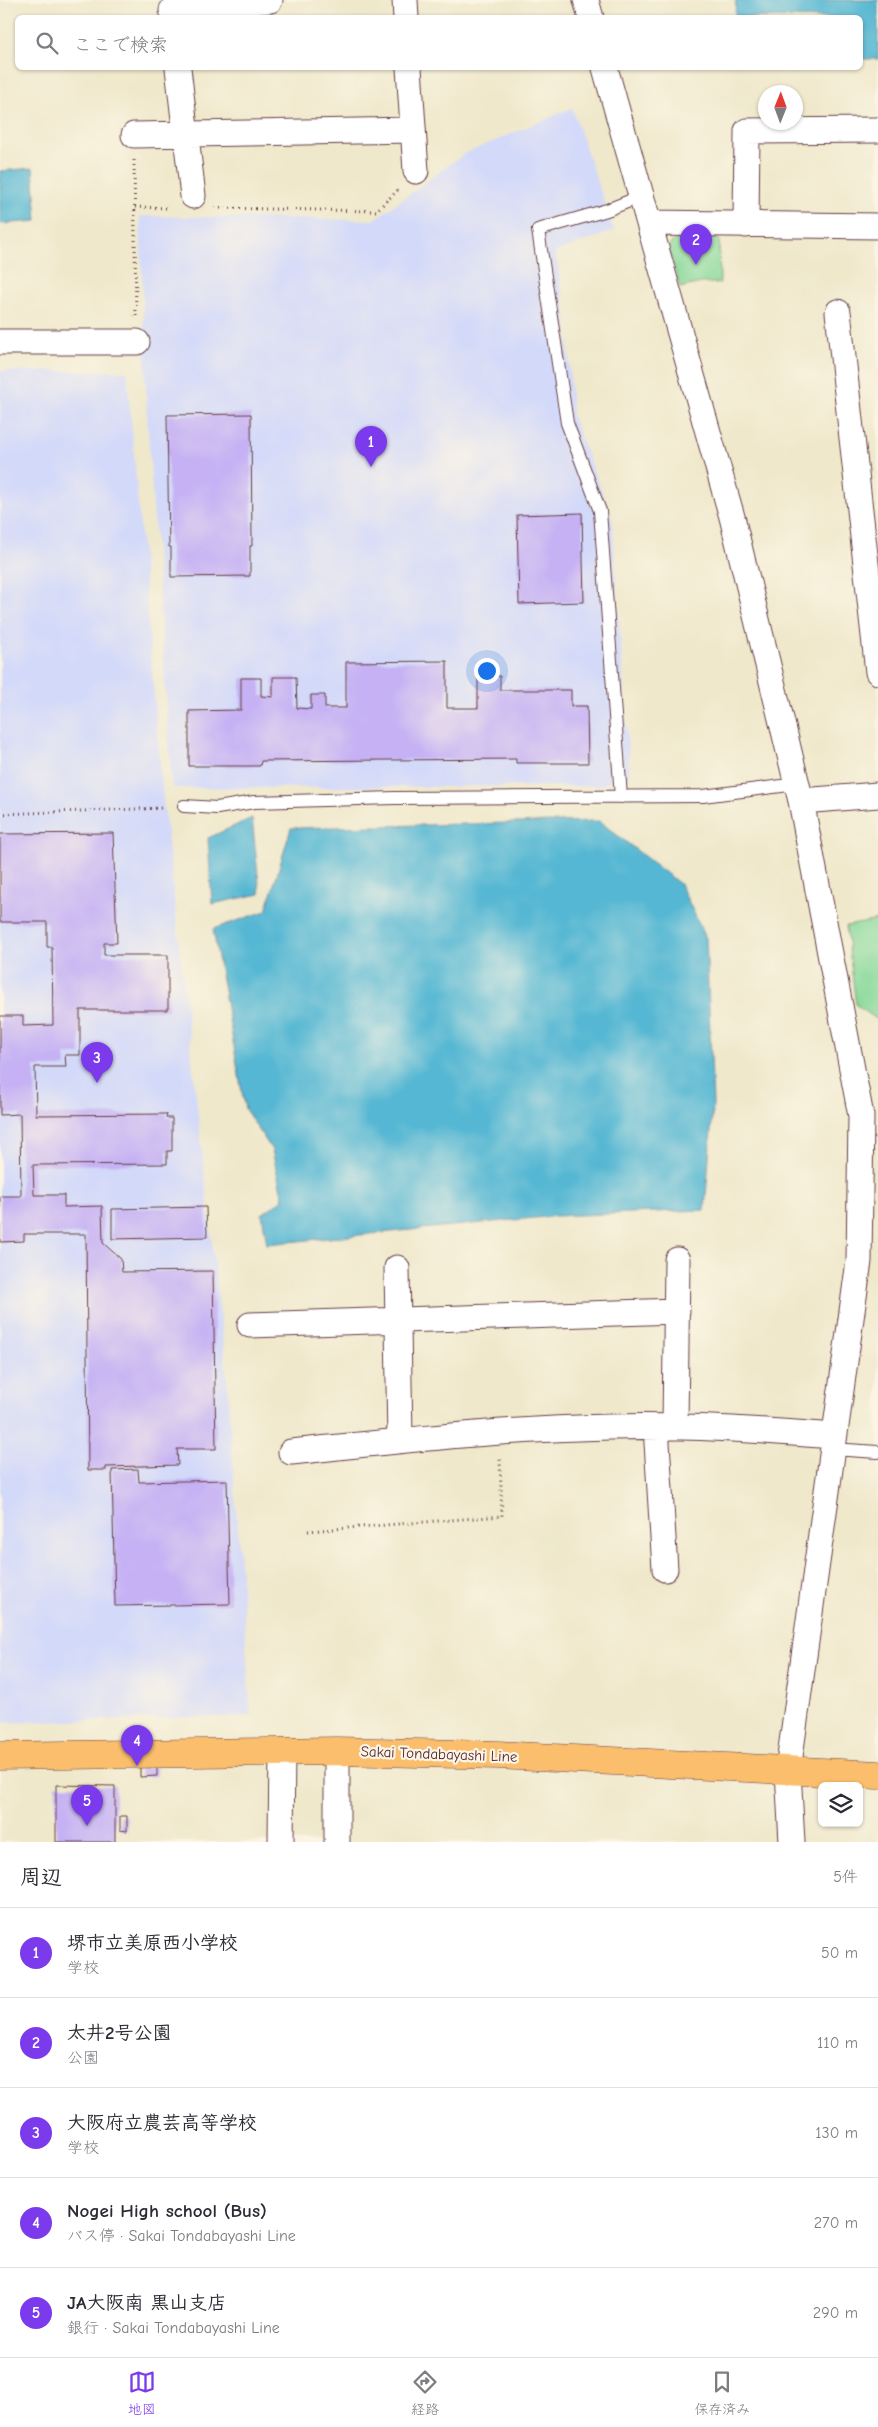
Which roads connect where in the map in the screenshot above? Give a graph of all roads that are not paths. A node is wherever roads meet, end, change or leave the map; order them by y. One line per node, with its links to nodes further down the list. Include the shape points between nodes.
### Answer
1 (270, 0): 4 (street)
2 (405, 0): 5 (street)
3 (586, 0): 6 (street)
4 (172, 9)
5 (406, 15)
6 (590, 15)
7 (178, 70): 13 (street)
8 (409, 70): 10 (street)
9 (606, 70): 15 (street)
10 (413, 130): 13 (street); 14 (street)
11 (878, 130): 18 (street, via 747,131)
12 (134, 135): 13 (street)
13 (186, 135): 16 (street)
14 (416, 171)
15 (642, 196): 17 (street); 26 (lane, via 538,230 567,424 600,511)
16 (193, 204)
17 (649, 223): 18 (street); 24 (street, via 732,517)
18 (746, 225): 19 (street)
19 (878, 226)
20 (838, 312): 23 (street)
21 (0, 342): 22 (street)
22 (137, 342)
23 (878, 672)
24 (799, 792): 25 (street); 26 (lane); 29 (street, via 861,1116)
25 (878, 795)
26 (621, 797): 27 (lane, via 395,798 254,802 217,808)
27 (184, 806)
28 (676, 1260): 31 (street)
29 (868, 1264): 36 (street)
30 (397, 1268): 32 (street)
31 (677, 1311): 32 (street); 34 (street)
32 (399, 1321): 33 (street); 35 (street)
33 (250, 1325)
34 (665, 1427): 35 (street, via 498,1431); 36 (street, via 732,1428); 39 (street)
35 (400, 1440): 37 (street)
36 (833, 1442): 38 (lane); 43 (street)
37 (291, 1452)
38 (878, 1452)
39 (665, 1569)
40 (336, 1751): 41 (main road, Sakai Tondabayashi Line); 43 (main road, Sakai Tondabayashi Line, via 498,1754); 46 (street)
41 (282, 1752): 42 (main road, Sakai Tondabayashi Line); 45 (street)
42 (0, 1756)
43 (788, 1771): 44 (main road, Sakai Tondabayashi Line); 47 (street)
44 (878, 1775)
45 (281, 1842)
46 (338, 1842)
47 (792, 1842)

